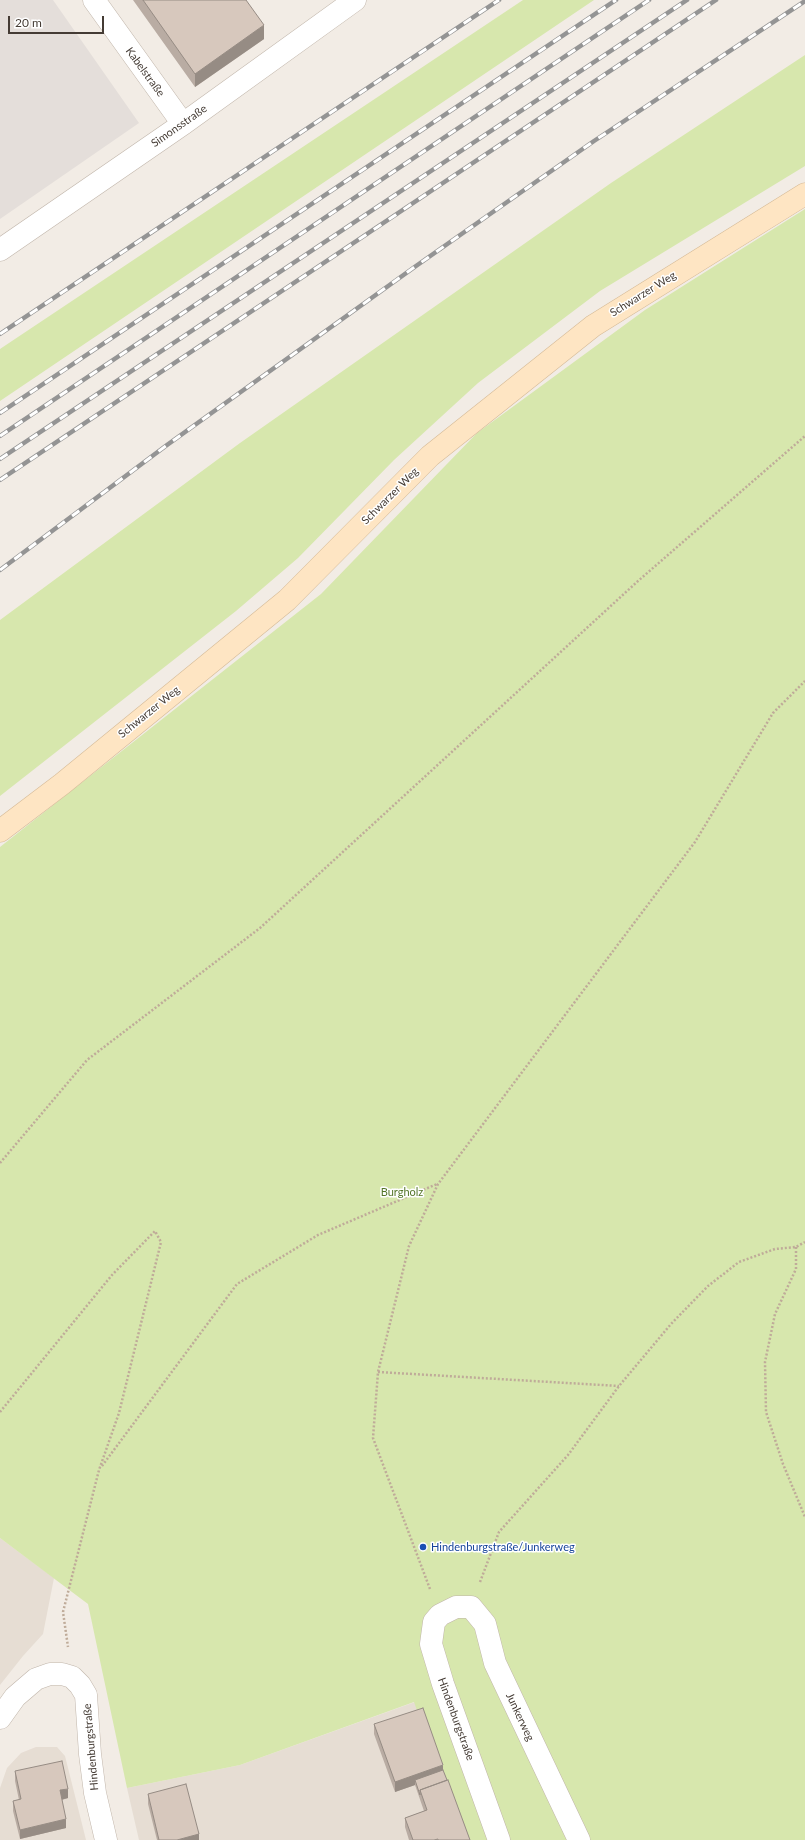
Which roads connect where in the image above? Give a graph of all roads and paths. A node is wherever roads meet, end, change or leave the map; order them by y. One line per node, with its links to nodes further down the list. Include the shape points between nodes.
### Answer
1 (94, 0): 3 (street, Kabelstraße)
2 (355, 0): 3 (street, Simonsstraße)
3 (183, 124): 5 (street, Simonsstraße)
4 (805, 194): 8 (street, Schwarzer Weg, via 593,326 430,456 287,600 62,784)
5 (0, 250)
6 (805, 436): 9 (path, via 638,581 260,928 87,1060)
7 (805, 681): 10 (path, via 773,713 695,842)
8 (0, 831)
9 (0, 1163)
10 (438, 1184): 13 (path, via 408,1246); 16 (path, via 318,1235 237,1284)
11 (805, 1242): 12 (path)
12 (796, 1247): 14 (path, via 775,1249 739,1262 708,1286 671,1324); 17 (path, via 796,1269 775,1314 764,1362 766,1412 782,1464)
13 (378, 1372): 14 (path); 18 (path, via 373,1438)
14 (619, 1386): 18 (path, via 568,1455 499,1532)
15 (0, 1412): 16 (path, via 112,1275 155,1231 161,1242 120,1413)
16 (99, 1470): 19 (path, via 63,1612)
17 (805, 1517)
18 (455, 1610): 22 (street, Hindenburgstraße, via 434,1622 431,1644); 23 (street, Junkerweg, via 485,1624 495,1663)
19 (72, 1677): 20 (street, via 50,1674 36,1679 15,1697); 21 (street, Hindenburgstraße, via 86,1695 95,1793)
20 (0, 1718)
21 (106, 1840)
22 (499, 1840)
23 (579, 1840)

